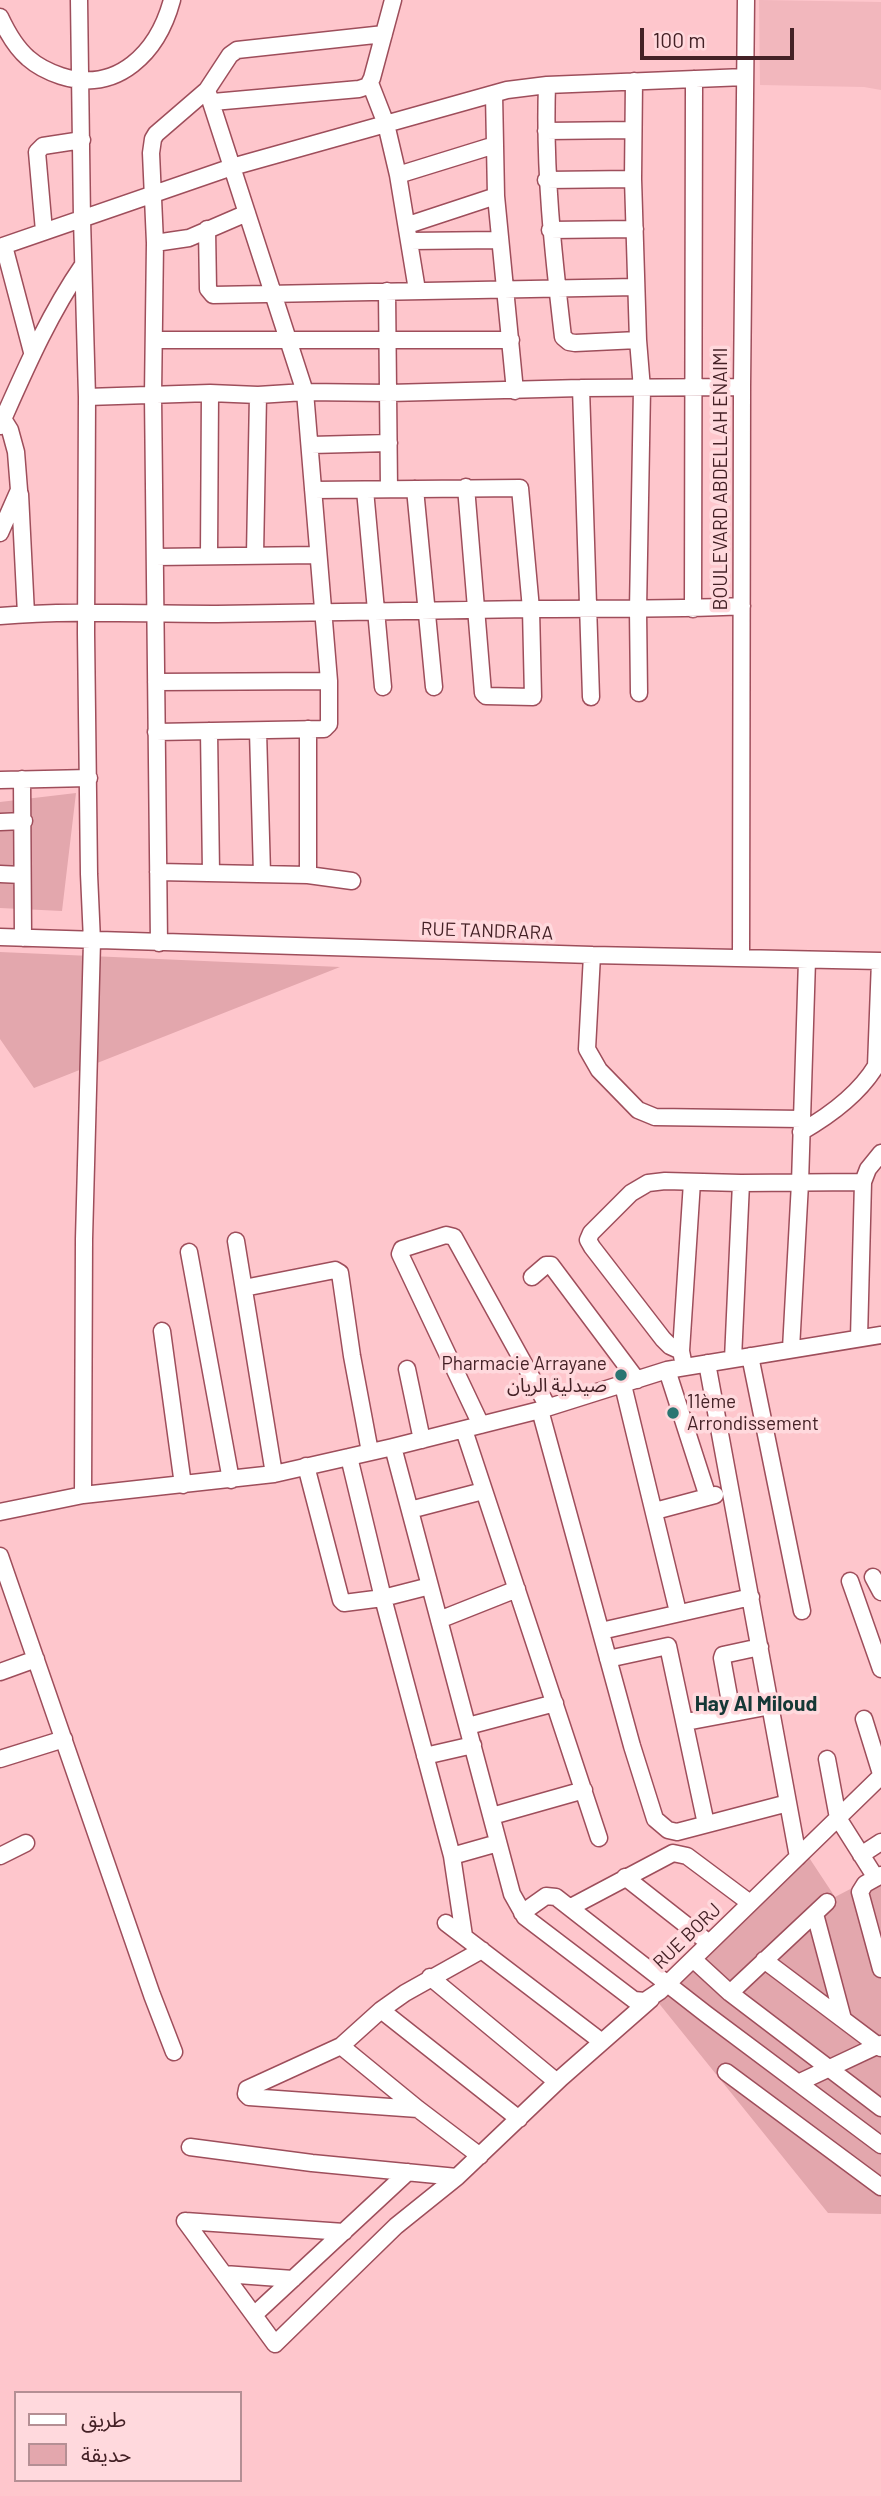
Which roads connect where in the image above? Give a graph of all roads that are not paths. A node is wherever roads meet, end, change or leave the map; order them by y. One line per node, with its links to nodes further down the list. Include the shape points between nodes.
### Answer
1 (79, 0): 10 (street)
2 (172, 0): 10 (street, via 160,33 133,64 108,78)
3 (393, 0): 6 (street)
4 (746, 0): 7 (street, BOULEVARD ABDELLAH ENAIMI)
5 (0, 17): 10 (street, via 28,58)
6 (384, 34): 11 (street); 14 (street, via 237,50 228,58)
7 (745, 77): 8 (street); 51 (street, BOULEVARD ABDELLAH ENAIMI)
8 (694, 79): 9 (street); 50 (street)
9 (634, 81): 12 (street); 16 (street)
10 (81, 82): 18 (street)
11 (370, 83): 14 (street, via 359,89); 15 (street)
12 (547, 85): 13 (street); 17 (street)
13 (494, 94): 15 (street); 19 (street)
14 (210, 96): 20 (street); 24 (street, via 153,139)
15 (386, 124): 20 (street); 21 (street)
16 (632, 130): 17 (street); 22 (street)
17 (546, 131): 23 (street)
18 (82, 140): 27 (street); 31 (street, via 43,146 37,152)
19 (495, 145): 21 (street); 25 (street)
20 (232, 167): 24 (street); 26 (street)
21 (398, 175): 32 (street)
22 (633, 179): 23 (street); 29 (street)
23 (546, 180): 30 (street)
24 (151, 196): 27 (street); 34 (street)
25 (496, 196): 32 (street); 33 (street)
26 (247, 213): 28 (street); 43 (street)
27 (82, 219): 31 (street); 36 (street)
28 (207, 229): 34 (street, via 189,238); 43 (street, via 211,294)
29 (635, 229): 30 (street); 37 (street)
30 (550, 230): 38 (street)
31 (44, 231): 35 (street)
32 (409, 233): 33 (street); 39 (street)
33 (499, 240): 40 (street)
34 (155, 243): 44 (street)
35 (2, 247): 42 (street)
36 (83, 265): 49 (street); 60 (street)
37 (636, 287): 38 (street); 47 (street)
38 (557, 288): 40 (street); 47 (street, via 565,339)
39 (417, 290): 40 (street); 41 (street)
40 (505, 290): 46 (street)
41 (387, 291): 43 (street); 48 (street)
42 (8, 292): 49 (street)
43 (271, 293): 45 (street)
44 (155, 340): 45 (street); 58 (street)
45 (288, 340): 48 (street); 55 (street)
46 (511, 340): 48 (street); 54 (street)
47 (638, 340): 53 (street)
48 (388, 341): 56 (street)
49 (33, 352): 61 (street)
50 (694, 387): 51 (street); 53 (street); 76 (street)
51 (742, 387): 75 (street, BOULEVARD ABDELLAH ENAIMI)
52 (581, 388): 53 (street); 54 (street); 78 (street)
53 (642, 388): 81 (street)
54 (516, 391): 56 (street)
55 (304, 392): 56 (street); 59 (street); 63 (street)
56 (389, 393): 62 (street)
57 (210, 394): 58 (street); 59 (street); 71 (street)
58 (153, 395): 60 (street); 74 (street)
59 (258, 395): 72 (street)
60 (87, 397): 82 (street)
61 (1, 420): 69 (street, via 16,452)
62 (389, 443): 63 (street); 65 (street)
63 (311, 445): 67 (street)
64 (466, 487): 66 (street); 77 (street, via 520,488); 80 (street)
65 (388, 489): 66 (street); 68 (street)
66 (415, 489): 79 (street)
67 (313, 490): 68 (street); 73 (street)
68 (365, 490): 83 (street)
69 (19, 491): 70 (street); 85 (street)
70 (0, 533)
71 (209, 555): 72 (street); 74 (street)
72 (255, 555): 73 (street)
73 (318, 555): 84 (street)
74 (155, 557): 86 (street)
75 (742, 606): 76 (street); 115 (street, BOULEVARD ABDELLAH ENAIMI)
76 (693, 608): 81 (street)
77 (531, 609): 78 (street); 80 (street); 80 (street, via 534,694 530,698 484,695)
78 (587, 609): 81 (street); 93 (street)
79 (426, 610): 80 (street); 83 (street); 91 (street)
80 (477, 610)
81 (638, 610): 92 (street)
82 (87, 611): 85 (street); 86 (street); 98 (street)
83 (375, 611): 84 (street); 90 (street)
84 (322, 613): 86 (street); 88 (street)
85 (26, 614): 87 (street)
86 (154, 614): 89 (street)
87 (0, 616)
88 (329, 681): 89 (street); 94 (street, via 328,728)
89 (156, 682): 97 (street)
90 (383, 687)
91 (434, 687)
92 (639, 693)
93 (591, 697)
94 (308, 729): 96 (street); 108 (street)
95 (209, 731): 96 (street); 97 (street); 104 (street)
96 (258, 731): 106 (street)
97 (156, 732): 103 (street)
98 (89, 778): 99 (street); 112 (street)
99 (22, 779): 100 (street); 101 (street)
100 (0, 780)
101 (24, 821): 102 (street); 107 (street)
102 (0, 822)
103 (158, 872): 104 (street); 113 (street)
104 (211, 873): 106 (street)
105 (0, 874): 107 (street)
106 (262, 874): 108 (street)
107 (22, 875): 111 (street)
108 (308, 875): 109 (street)
109 (352, 881)
110 (0, 937): 111 (street, RUE TANDRARA)
111 (23, 938): 112 (street, RUE TANDRARA)
112 (92, 941): 113 (street, RUE TANDRARA); 151 (street)
113 (159, 943): 114 (street, RUE TANDRARA)
114 (592, 955): 115 (street, RUE TANDRARA); 118 (street, via 587,1049 599,1070 638,1110 655,1116)
115 (741, 957): 116 (street, RUE TANDRARA)
116 (807, 960): 117 (street, RUE TANDRARA); 118 (street)
117 (881, 961): 118 (street, via 876,1066 869,1078 822,1120)
118 (802, 1125): 123 (street)
119 (881, 1153): 121 (street)
120 (692, 1182): 122 (street); 133 (street); 133 (street, via 665,1181 639,1187 588,1240)
121 (863, 1182): 123 (street); 130 (street)
122 (741, 1183): 123 (street); 132 (street)
123 (800, 1183): 131 (street)
124 (236, 1241): 127 (street)
125 (189, 1252): 147 (street)
126 (532, 1276): 137 (street, via 551,1265)
127 (244, 1288): 143 (street, via 335,1270 340,1273); 146 (street)
128 (162, 1331): 148 (street)
129 (881, 1335): 130 (street)
130 (859, 1338): 131 (street)
131 (791, 1349): 132 (street)
132 (741, 1358): 134 (street); 162 (street)
133 (683, 1359): 134 (street); 136 (street)
134 (707, 1363): 150 (street)
135 (407, 1369): 141 (street)
136 (667, 1370): 137 (street); 152 (street)
137 (630, 1382): 138 (street); 154 (street)
138 (544, 1408): 139 (street); 139 (street, via 454,1237 446,1235 402,1249 400,1254); 165 (street)
139 (481, 1425): 140 (street)
140 (464, 1430): 141 (street); 149 (street)
141 (422, 1440): 142 (street)
142 (393, 1447): 143 (street); 153 (street, RUE BORJ)
143 (370, 1452): 144 (street)
144 (349, 1457): 145 (street); 161 (street)
145 (306, 1466): 146 (street); 161 (street, via 341,1600 348,1604)
146 (274, 1474): 147 (street)
147 (231, 1480): 148 (street)
148 (183, 1485): 151 (street)
149 (484, 1491): 153 (street); 159 (street)
150 (731, 1492): 152 (street); 160 (street)
151 (83, 1495): 155 (street)
152 (708, 1497): 154 (street)
153 (410, 1510): 158 (street, RUE BORJ)
154 (655, 1511): 163 (street)
155 (0, 1512)
156 (0, 1556): 167 (street)
157 (850, 1581): 169 (street)
158 (430, 1586): 161 (street); 164 (street, RUE BORJ)
159 (517, 1589): 164 (street); 171 (street)
160 (751, 1597): 163 (street); 166 (street)
161 (383, 1598): 179 (street)
162 (802, 1611)
163 (678, 1612): 165 (street)
164 (439, 1620): 176 (street, RUE BORJ)
165 (601, 1631): 168 (street)
166 (760, 1647): 172 (street); 173 (street, via 723,1655)
167 (36, 1658): 170 (street); 177 (street)
168 (608, 1659): 175 (street, via 668,1646); 187 (street, via 655,1819 677,1832)
169 (881, 1669)
170 (0, 1672)
171 (555, 1703): 176 (street); 183 (street)
172 (771, 1706): 173 (street); 184 (street)
173 (732, 1713): 175 (street)
174 (864, 1719): 182 (street)
175 (686, 1722): 187 (street)
176 (467, 1726): 178 (street, RUE BORJ)
177 (64, 1739): 180 (street); 219 (street)
178 (472, 1745): 179 (street); 185 (street, RUE BORJ)
179 (425, 1756): 194 (street)
180 (0, 1759)
181 (827, 1759): 186 (street)
182 (881, 1775): 186 (street, RUE BORJ)
183 (584, 1790): 185 (street); 188 (street)
184 (788, 1803): 187 (street); 195 (street)
185 (492, 1816): 191 (street, RUE BORJ)
186 (838, 1818): 193 (street); 195 (street, RUE BORJ)
187 (706, 1824)
188 (599, 1838)
189 (881, 1842): 193 (street)
190 (26, 1843): 192 (street)
191 (498, 1843): 194 (street); 201 (street, RUE BORJ)
192 (0, 1855)
193 (862, 1855): 196 (street)
194 (452, 1856): 204 (street)
195 (798, 1857): 199 (street, RUE BORJ)
196 (878, 1876): 209 (street, via 860,1892)
197 (625, 1877): 199 (street, via 667,1855 679,1854); 200 (street); 205 (street)
198 (827, 1902): 202 (street)
199 (750, 1903): 205 (street, RUE BORJ)
200 (571, 1907): 201 (street, via 551,1895); 211 (street)
201 (522, 1913): 213 (street, RUE BORJ, via 634,2000)
202 (815, 1914): 208 (street); 215 (street)
203 (446, 1923): 204 (street)
204 (464, 1936): 206 (street)
205 (709, 1943): 207 (street, RUE BORJ)
206 (482, 1950): 210 (street); 216 (street)
207 (692, 1959): 211 (street, RUE BORJ); 212 (street)
208 (764, 1960): 212 (street); 215 (street)
209 (881, 1969)
210 (430, 1977): 214 (street); 222 (street)
211 (668, 1983): 213 (street, RUE BORJ); 223 (street)
212 (730, 1993): 220 (street)
213 (651, 1999): 216 (street)
214 (381, 2010): 217 (street); 226 (street)
215 (843, 2019): 218 (street)
216 (601, 2042): 222 (street)
217 (341, 2046): 225 (street); 225 (street, via 247,2089 247,2094)
218 (880, 2046): 220 (street)
219 (174, 2052)
220 (828, 2067): 223 (street); 224 (street)
221 (726, 2072): 232 (street)
222 (557, 2081): 226 (street)
223 (800, 2082): 227 (street)
224 (881, 2108)
225 (418, 2109): 229 (street)
226 (519, 2119): 229 (street)
227 (881, 2144)
228 (190, 2147): 230 (street)
229 (480, 2155): 231 (street)
230 (408, 2172): 231 (street); 233 (street)
231 (457, 2177): 236 (street, via 396,2226 275,2344)
232 (881, 2188)
233 (344, 2232): 234 (street, via 185,2221); 235 (street)
234 (223, 2274): 235 (street); 236 (street)
235 (293, 2279): 236 (street)
236 (254, 2315)

